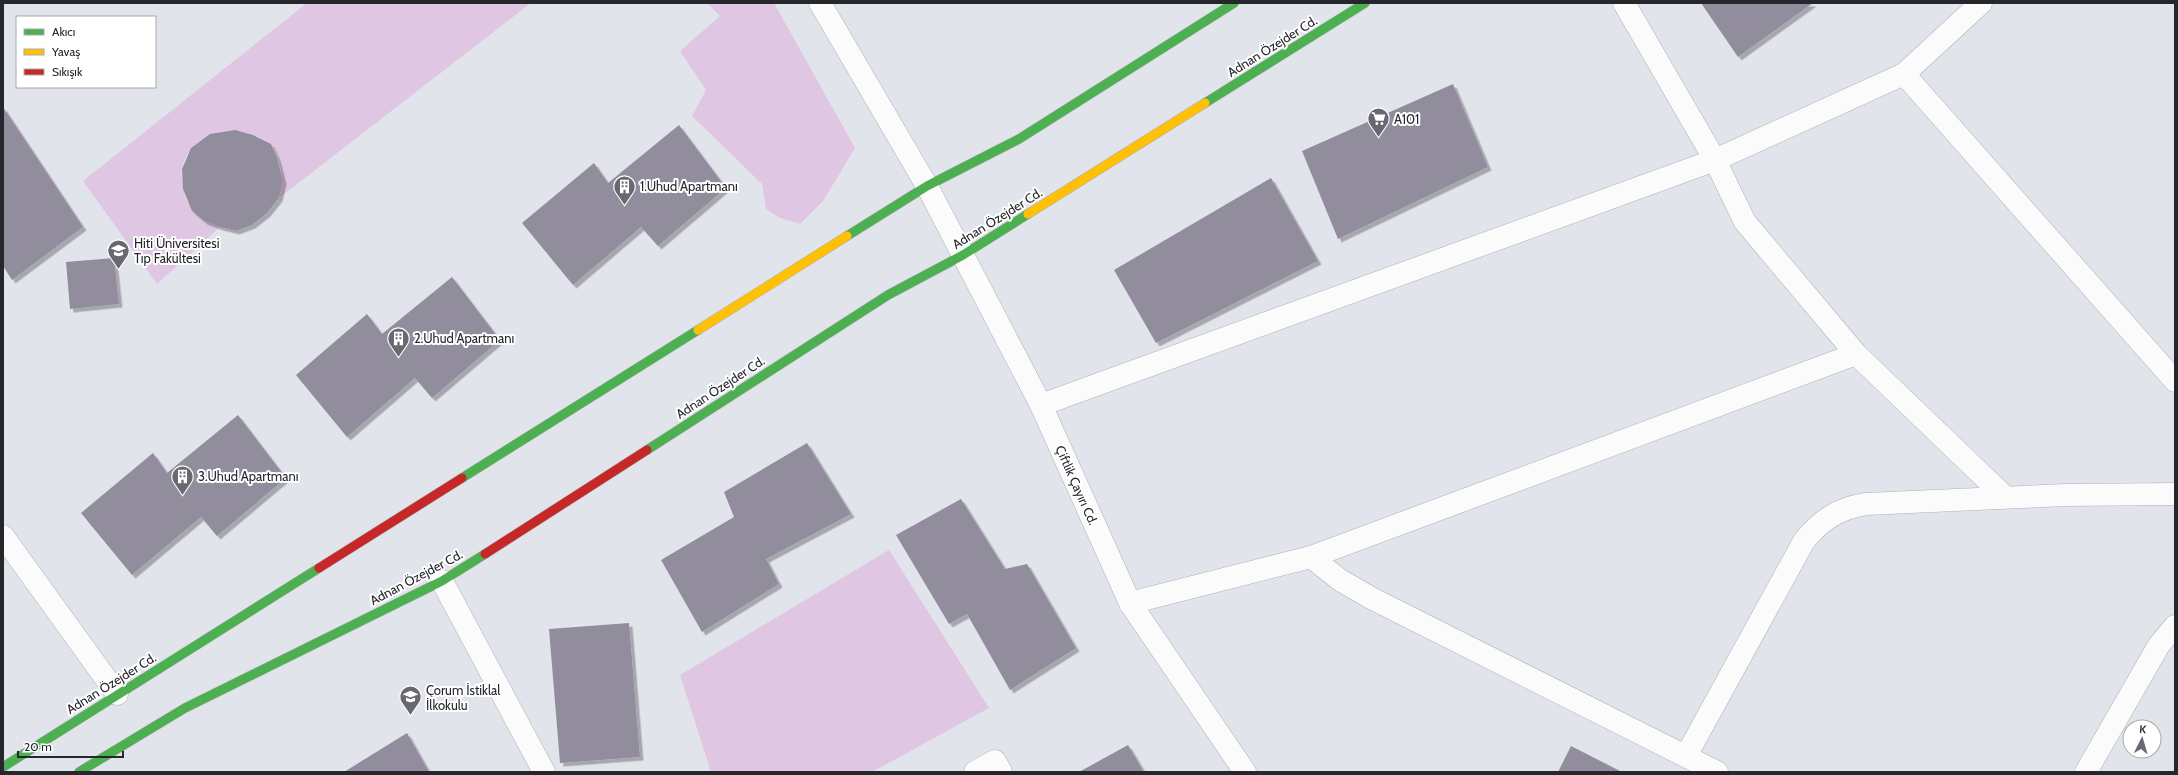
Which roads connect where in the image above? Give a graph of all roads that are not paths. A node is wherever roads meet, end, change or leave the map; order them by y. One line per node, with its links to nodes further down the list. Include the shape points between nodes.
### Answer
1 (820, 3): 8 (street, Çiftlik Çayırı Cd.)
2 (1234, 3): 8 (street, Adnan Özejder Cd., via 1019,139)
3 (1365, 3): 9 (street, Adnan Özejder Cd.)
4 (1624, 3): 7 (street)
5 (1981, 3): 6 (street)
6 (1904, 74): 7 (street); 11 (street)
7 (1715, 160): 10 (street, via 1745,222); 12 (street)
8 (927, 186): 9 (street, Çiftlik Çayırı Cd.); 20 (street, Adnan Özejder Cd.)
9 (963, 255): 12 (street, Çiftlik Çayırı Cd.); 17 (street, Adnan Özejder Cd., via 888,295)
10 (1856, 354): 14 (street); 16 (street)
11 (2175, 381)
12 (1041, 405): 18 (street, Çiftlik Çayırı Cd.)
13 (2175, 494): 14 (street)
14 (2005, 497): 21 (street, via 1866,504 1852,506 1825,519 1804,541)
15 (3, 536): 20 (street)
16 (1311, 557): 18 (street); 21 (street, via 1340,580 1370,598)
17 (442, 581): 23 (street, Adnan Özejder Cd., via 185,708); 24 (street)
18 (1130, 603): 27 (street, Çiftlik Çayırı Cd.)
19 (2175, 626): 29 (street, via 2159,645)
20 (117, 694): 22 (street, Adnan Özejder Cd.)
21 (1686, 756): 28 (street)
22 (3, 767)
23 (79, 772)
24 (544, 772)
25 (975, 772): 26 (street, via 995,761)
26 (1002, 772)
27 (1246, 772)
28 (1717, 772)
29 (2086, 772)

